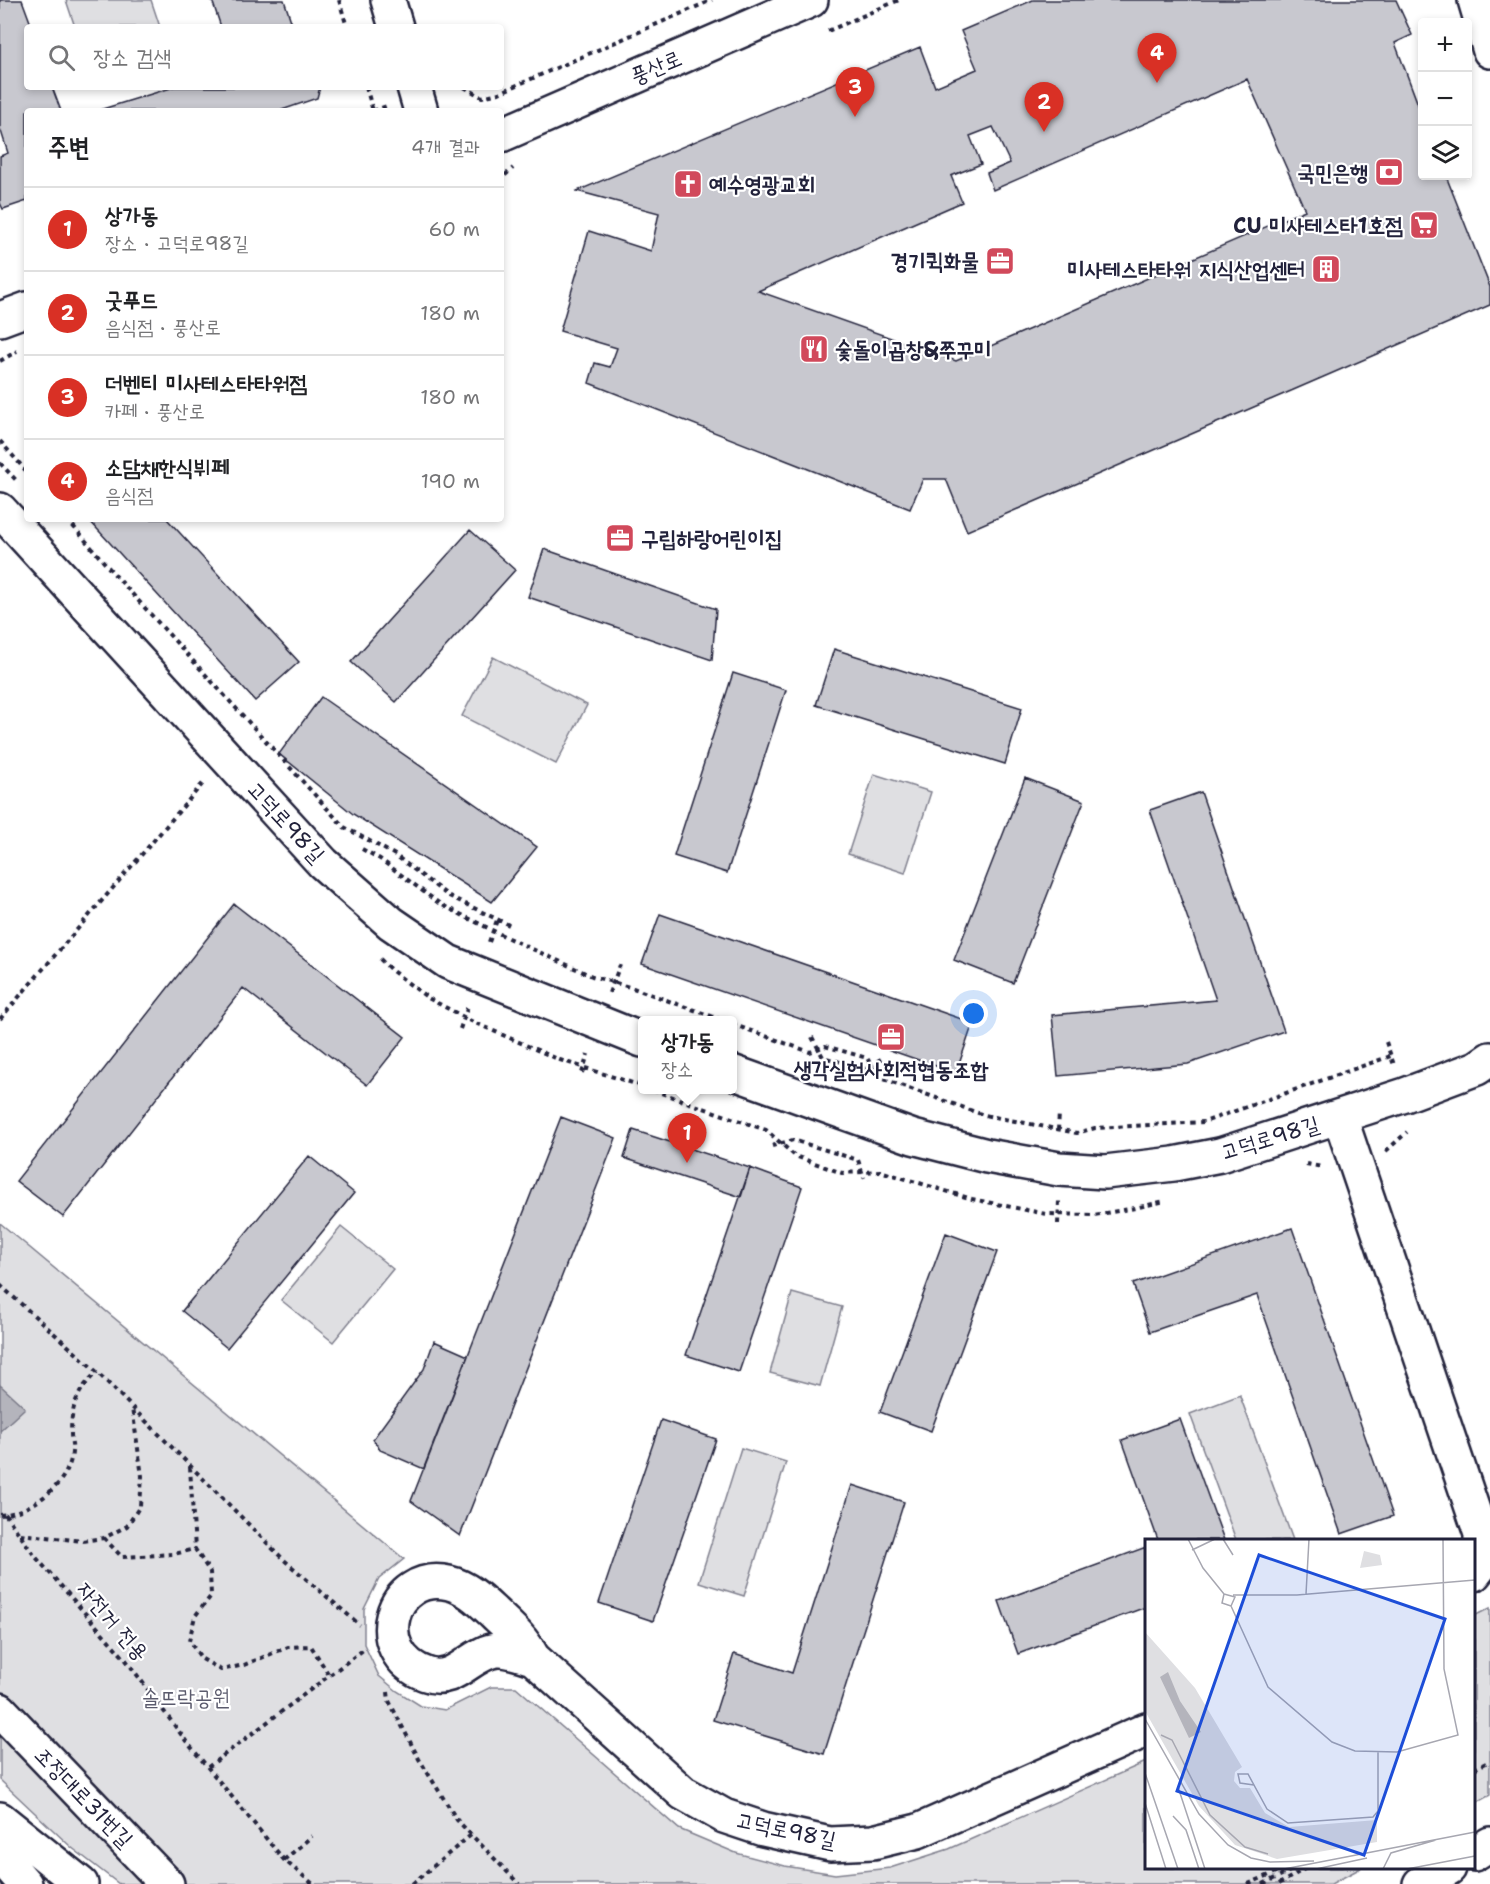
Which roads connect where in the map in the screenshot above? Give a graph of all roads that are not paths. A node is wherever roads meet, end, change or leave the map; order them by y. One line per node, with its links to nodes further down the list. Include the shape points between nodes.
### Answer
1 (388, 0): 4 (main road)
2 (811, 0): 8 (main road, 풍산로)
3 (1475, 0): 5 (main road)
4 (395, 24)
5 (1490, 51)
6 (415, 90): 7 (main road)
7 (421, 108)
8 (504, 134)
9 (24, 310): 10 (main road)
10 (0, 319)
11 (0, 510): 12 (main road, 고덕로98길, via 323,863 391,923 448,962)
12 (638, 1038)
13 (1490, 1059): 15 (main road, via 1477,1068)
14 (737, 1074): 15 (main road, 고덕로98길, via 913,1137 987,1156 1063,1169 1105,1172 1174,1164 1220,1155)
15 (1340, 1117): 16 (main road, 고덕로98길, via 1481,1534 1481,1565)
16 (1475, 1572)
17 (533, 1658): 19 (main road, 고덕로98길, via 683,1793 724,1816 830,1844 873,1842 918,1831)
18 (0, 1710): 27 (main road, 조정대로31번길)
19 (1145, 1730)
20 (0, 1819): 26 (main road)
21 (1490, 1844): 22 (main road)
22 (1475, 1853)
23 (0, 1855): 25 (main road)
24 (1447, 1869): 28 (main road)
25 (25, 1884)
26 (81, 1884)
27 (167, 1884)
28 (1420, 1884)

